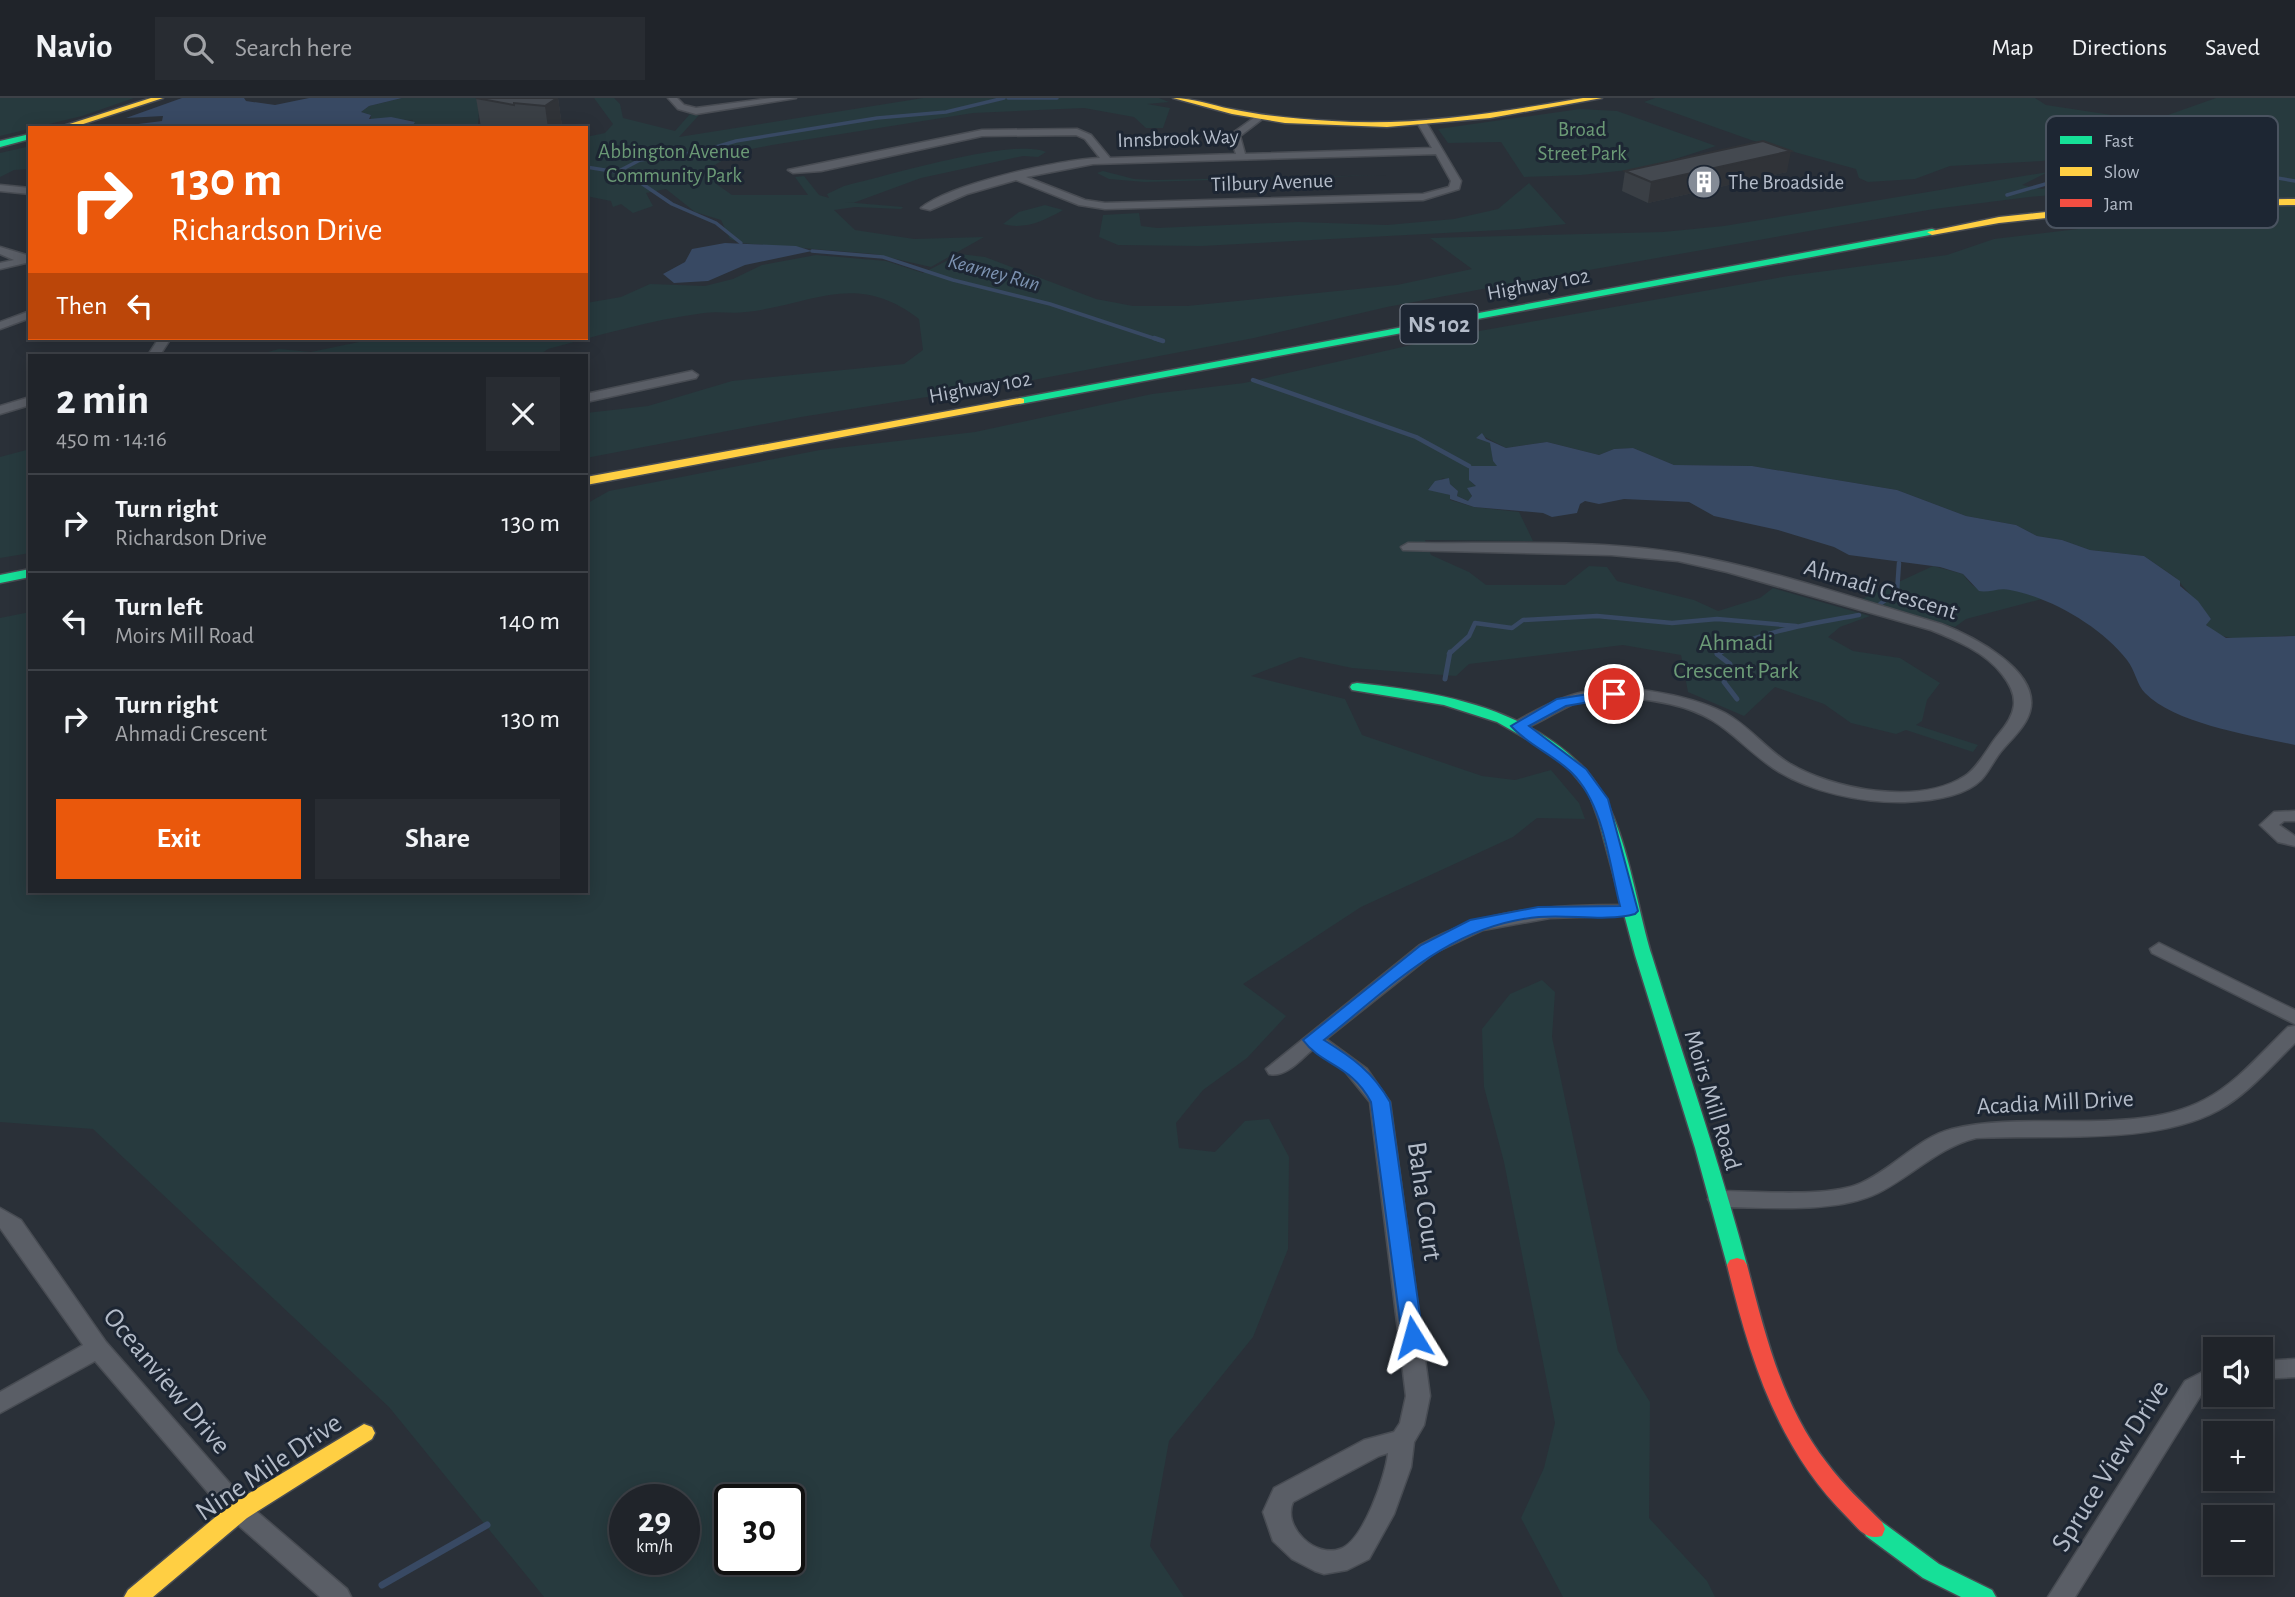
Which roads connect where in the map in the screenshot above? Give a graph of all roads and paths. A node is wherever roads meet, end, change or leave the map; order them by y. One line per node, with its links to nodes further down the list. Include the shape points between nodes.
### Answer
1 (159, 98): 8 (main road)
2 (672, 98): 3 (street, via 681,107 696,111)
3 (792, 98)
4 (1177, 98): 6 (main road)
5 (1598, 98): 7 (main road)
6 (1258, 118): 7 (main road); 12 (street, via 1235,135)
7 (1423, 124): 11 (street, Tilbury Avenue)
8 (68, 126)
9 (28, 137): 10 (main road)
10 (0, 144)
11 (1438, 151): 12 (street, Innsbrook Way); 15 (street, Tilbury Avenue, via 1456,187 1446,194 1423,197 1105,206 1083,203)
12 (1241, 155): 13 (street, Innsbrook Way)
13 (1107, 160): 14 (street, via 1088,137 1077,132 994,132); 15 (street, Innsbrook Way)
14 (793, 170)
15 (1020, 178): 18 (street, Innsbrook Way)
16 (0, 188): 17 (street)
17 (28, 191)
18 (926, 208)
19 (2046, 208): 30 (main road, Highway 102 / NS 102, via 2003,212)
20 (2046, 215): 31 (main road, Highway 102 / NS 102, via 1999,220)
21 (0, 250): 22 (street)
22 (27, 260): 23 (street)
23 (0, 266)
24 (28, 315): 25 (street)
25 (0, 326)
26 (692, 375): 27 (street)
27 (588, 398)
28 (28, 402): 29 (street)
29 (0, 410)
30 (588, 471)
31 (588, 481)
32 (1408, 547): 38 (street, Ahmadi Crescent, via 1643,552 1730,568 1964,638 2011,673 2021,691 2023,708 1974,778 1953,789 1914,796 1861,794 1803,777 1773,760 1722,718 1658,697 1584,697 1562,702)
33 (28, 573): 34 (main road)
34 (0, 579)
35 (28, 583): 36 (main road)
36 (0, 589)
37 (1357, 687): 38 (main road, Moirs Mill Road, via 1458,701)
38 (1519, 726): 41 (main road, Moirs Mill Road, via 1580,772 1600,799)
39 (2295, 816): 40 (street, via 2280,816 2269,825)
40 (2295, 841)
41 (1630, 911): 45 (street, via 1538,912 1476,923 1427,949); 47 (main road, Moirs Mill Road)
42 (2159, 949): 43 (street)
43 (2295, 1018)
44 (2295, 1032): 47 (street, Acadia Mill Drive, via 2213,1104 2185,1117 1976,1131 1950,1137 1855,1194)
45 (1312, 1040): 46 (street); 55 (street, Baha Court, via 1357,1070 1380,1102 1416,1363 1418,1396 1412,1425)
46 (1276, 1069)
47 (1719, 1199): 59 (main road, Moirs Mill Road, via 1768,1378 1795,1437 1837,1494 1884,1539 1966,1591)
48 (0, 1216): 49 (street, Oceanview Drive, via 13,1226)
49 (99, 1348): 53 (street); 56 (street, Oceanview Drive)
50 (2295, 1367): 51 (street)
51 (2273, 1369)
52 (2203, 1382): 60 (street, Spruce View Drive, via 2193,1388)
53 (0, 1403)
54 (364, 1433): 56 (main road, Nine Mile Drive)
55 (1402, 1440): 55 (street, Baha Court, via 1373,1447 1283,1495 1276,1512 1282,1533 1301,1551 1324,1563 1360,1551 1390,1491)
56 (239, 1511): 57 (main road, Nine Mile Drive); 58 (street, Oceanview Drive)
57 (136, 1597)
58 (338, 1597)
59 (1984, 1597)
60 (2060, 1597)

